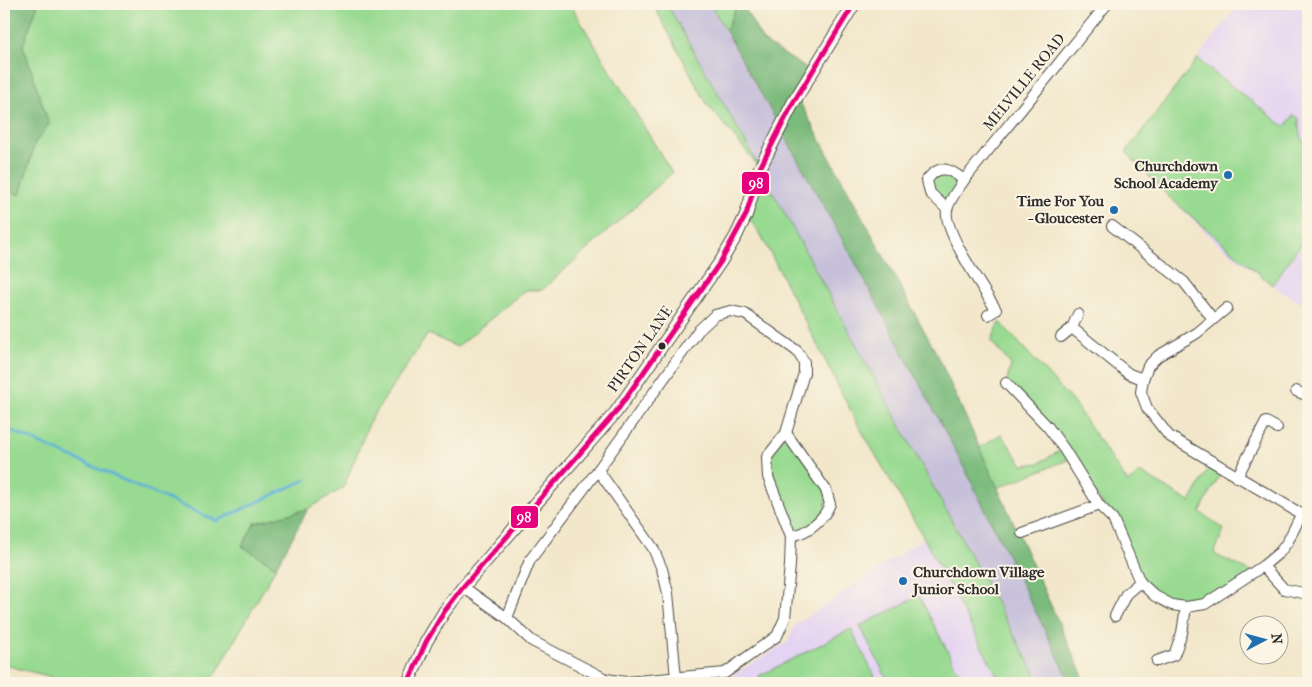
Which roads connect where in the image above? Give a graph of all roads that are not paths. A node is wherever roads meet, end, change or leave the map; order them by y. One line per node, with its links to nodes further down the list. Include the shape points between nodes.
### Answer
1 (854, 4): 26 (street, PIRTON LANE, via 793,103 760,168 736,236 653,361 585,449)
2 (1107, 4): 3 (street, MELVILLE ROAD)
3 (964, 180): 4 (street, MELVILLE ROAD); 4 (street, via 943,169 933,172 927,180 930,193)
4 (947, 209): 7 (street, via 952,236 996,310)
5 (1112, 226): 9 (street, via 1184,282)
6 (1227, 308): 9 (street)
7 (988, 314)
8 (1078, 314): 10 (street)
9 (1213, 319): 12 (street, via 1197,334 1158,356 1148,366)
10 (1072, 328): 11 (street); 12 (street, via 1129,374)
11 (1061, 337)
12 (1143, 378): 19 (street, via 1141,392 1147,408 1169,436)
13 (1006, 383): 20 (street, via 1048,428)
14 (1296, 392): 15 (street)
15 (1308, 396)
16 (1277, 428): 19 (street, via 1266,422)
17 (786, 433): 18 (street, via 804,373 804,362 796,351 745,314 730,312 715,315 698,331); 23 (street, via 767,457 768,477); 23 (street, via 826,490 830,504 826,515 801,534)
18 (598, 470): 30 (street, via 530,560); 32 (street, via 653,548 662,569 668,593)
19 (1237, 477): 21 (street)
20 (1099, 505): 22 (street); 25 (street, via 1113,519)
21 (1304, 517): 24 (street, via 1280,552)
22 (1022, 533)
23 (791, 536): 32 (street, via 785,618 777,636 725,672)
24 (1263, 566): 27 (street, via 1284,589); 28 (street, via 1205,604)
25 (1140, 582): 28 (street, via 1155,596 1172,605); 29 (street, via 1126,594)
26 (463, 587): 30 (street); 33 (street, PIRTON LANE, via 426,642)
27 (1308, 594)
28 (1186, 607): 31 (street, via 1174,655)
29 (1115, 616)
30 (507, 618): 32 (street, via 532,641 606,679 626,682)
31 (1157, 661)
32 (676, 678)
33 (408, 683)

